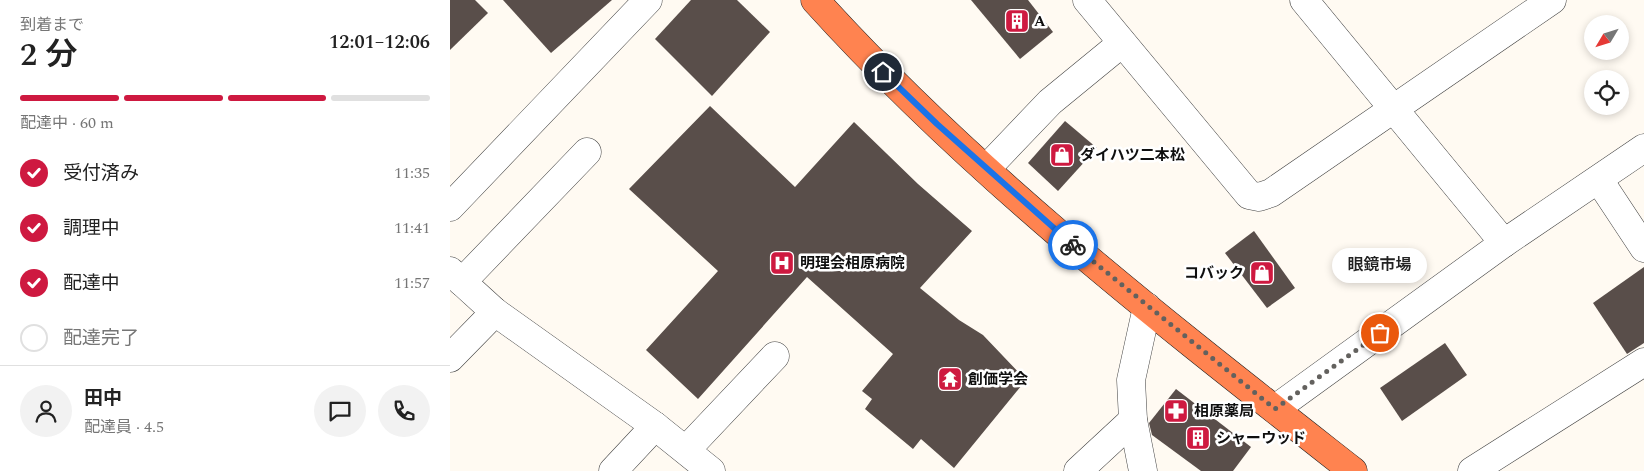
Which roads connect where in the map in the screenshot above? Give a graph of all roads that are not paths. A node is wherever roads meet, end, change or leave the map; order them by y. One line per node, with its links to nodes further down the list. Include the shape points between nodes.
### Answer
1 (648, 0): 13 (street)
2 (815, 0): 11 (highway, via 883,72)
3 (1087, 0): 7 (street)
4 (1304, 0): 8 (street)
5 (1552, 0): 6 (street)
6 (1523, 8): 8 (street)
7 (1122, 43): 8 (street, via 1249,195 1259,197 1271,193); 11 (street, via 1050,102)
8 (1394, 109): 14 (street)
9 (1644, 148): 12 (street)
10 (588, 152): 16 (street)
11 (986, 169): 17 (highway)
12 (1598, 180): 14 (street); 15 (street)
13 (450, 207)
14 (1504, 243): 22 (street)
15 (1644, 248)
16 (456, 276): 18 (street)
17 (1147, 307): 22 (highway); 23 (street, via 1131,380)
18 (495, 312): 20 (street); 24 (street)
19 (775, 356): 25 (street)
20 (450, 358)
21 (1644, 362): 31 (street)
22 (1275, 409): 30 (highway)
23 (1133, 420): 28 (street); 29 (street)
24 (655, 426): 25 (street); 26 (street)
25 (686, 450): 27 (street)
26 (613, 471)
27 (712, 471)
28 (1078, 471)
29 (1143, 471)
30 (1353, 471)
31 (1472, 471)

